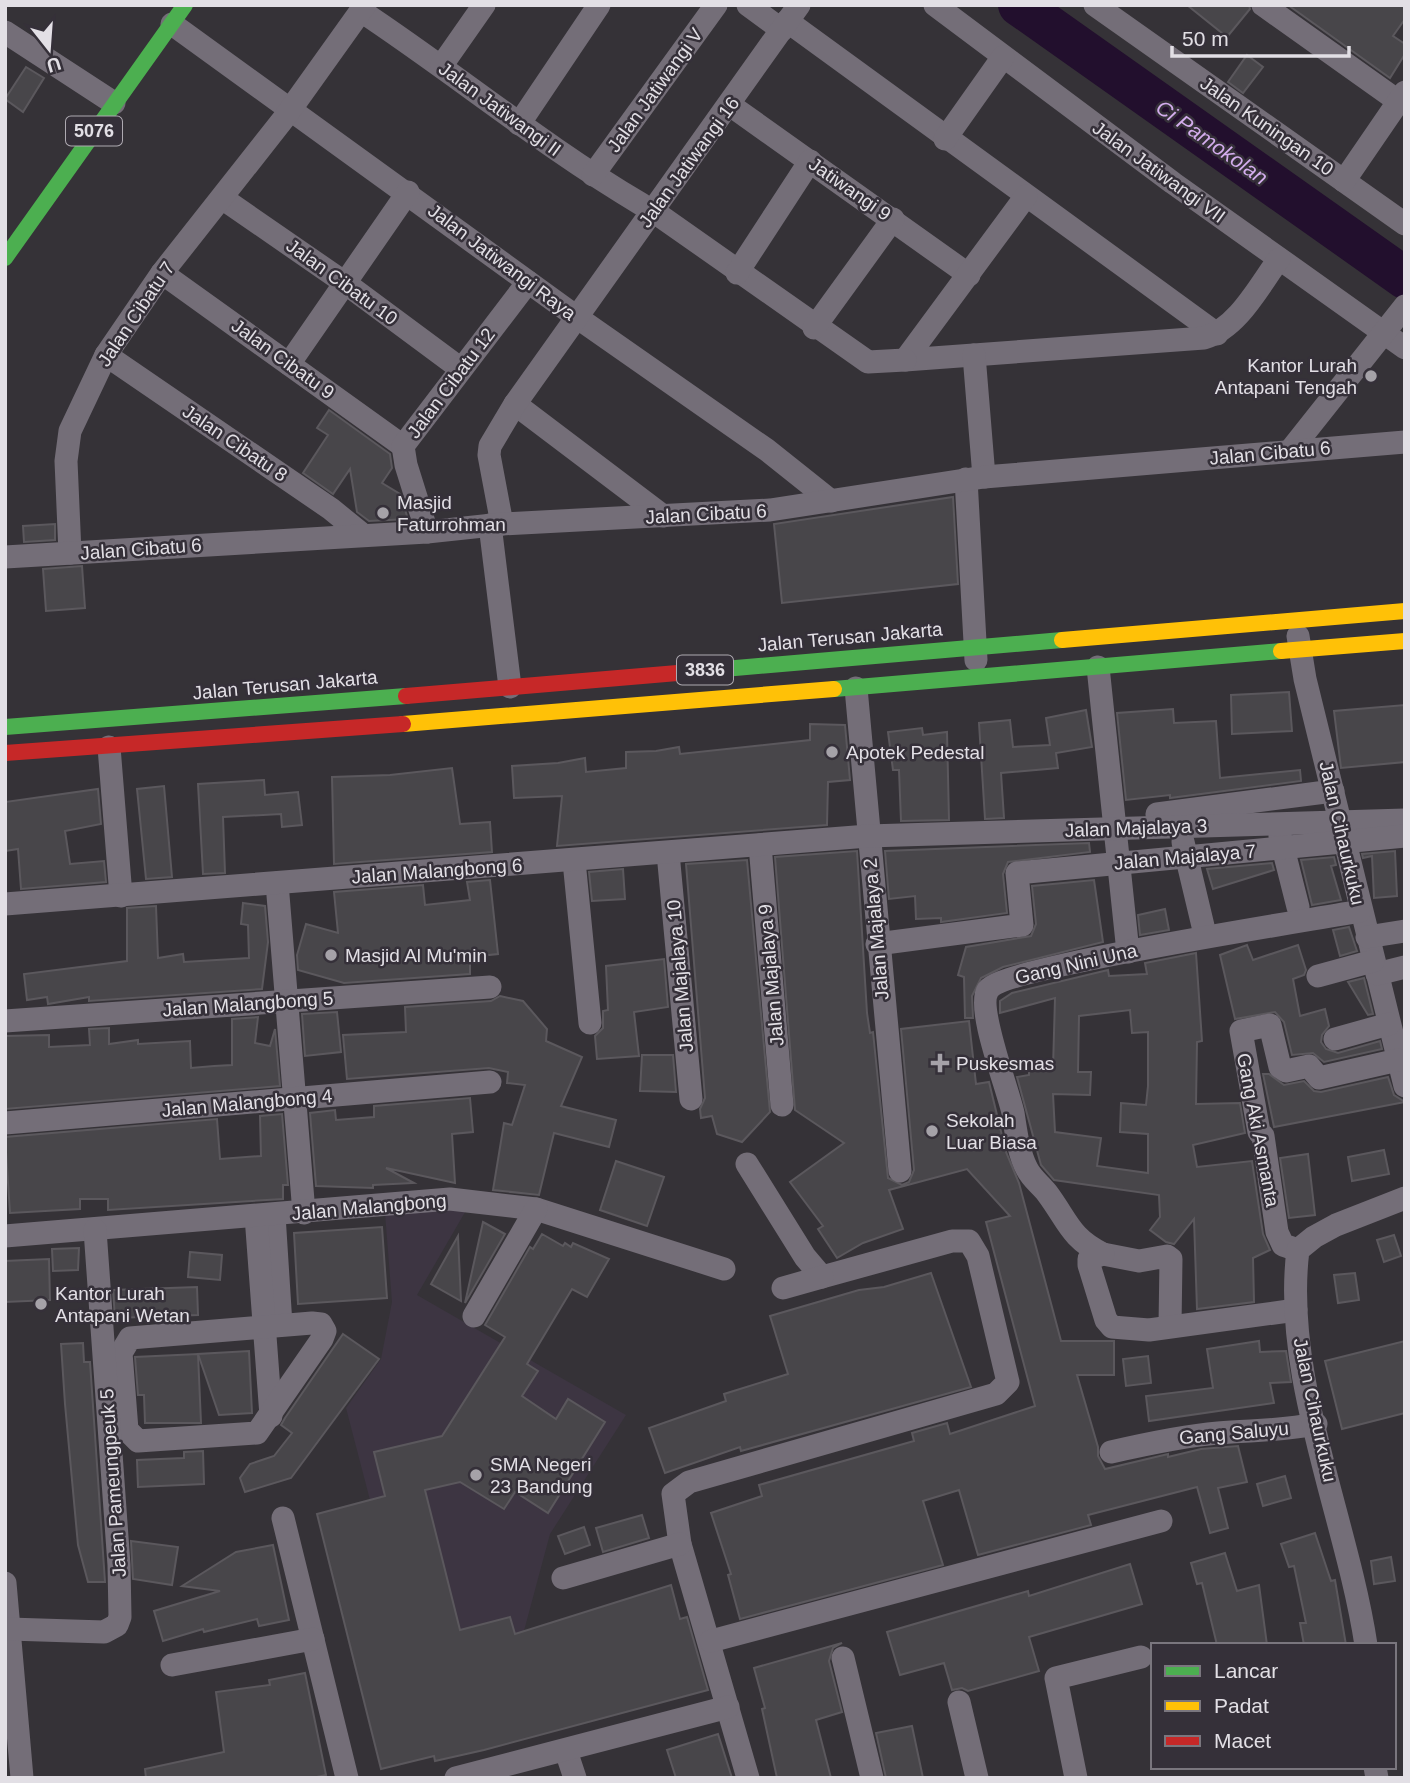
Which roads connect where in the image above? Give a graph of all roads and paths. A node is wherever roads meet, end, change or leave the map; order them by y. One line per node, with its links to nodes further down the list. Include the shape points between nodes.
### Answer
1 (484, 5): 13 (street)
2 (599, 5): 18 (street)
3 (716, 5): 21 (street, Jalan Jatiwangi V)
4 (748, 5): 10 (street)
5 (935, 5): 12 (street, Jalan Jatiwangi VII)
6 (1095, 5): 22 (street, Jalan Kuningan 10)
7 (1264, 5): 14 (street)
8 (363, 8): 13 (street, Jalan Jatiwangi II); 17 (street, Jalan Cibatu 7)
9 (179, 15): 15 (main road, 5076); 17 (street, Jalan Jatiwangi Raya)
10 (789, 19): 16 (street, Jalan Jatiwangi 16); 19 (street)
11 (5, 32): 15 (street)
12 (1003, 57): 19 (street); 30 (street, Jalan Jatiwangi VII)
13 (442, 65): 18 (street, Jalan Jatiwangi II)
14 (1401, 97): 22 (street)
15 (114, 103): 29 (main road, 5076)
16 (730, 105): 20 (street, Jatiwangi 9); 26 (street, Jalan Jatiwangi 16)
17 (290, 108): 23 (street, Jalan Jatiwangi Raya); 25 (street, Jalan Cibatu 7)
18 (519, 124): 21 (street, Jalan Jatiwangi II)
19 (945, 139): 24 (street)
20 (810, 162): 27 (street, Jatiwangi 9); 32 (street)
21 (593, 176): 26 (street, Jalan Jatiwangi II)
22 (1344, 181): 28 (street, Jalan Kuningan 10)
23 (408, 192): 34 (street, Jalan Jatiwangi Raya); 35 (street)
24 (1026, 196): 33 (street); 40 (street)
25 (222, 198): 31 (street, Jalan Cibatu 7); 35 (street, Jalan Cibatu 10)
26 (647, 207): 32 (street, Jalan Jatiwangi II); 37 (street, Jalan Jatiwangi 16)
27 (893, 219): 33 (street, Jatiwangi 9); 38 (street)
28 (1405, 224)
29 (5, 258)
30 (1279, 259): 39 (street, Jalan Jatiwangi VII); 40 (street, via 1236,317)
31 (162, 273): 42 (street, Jalan Cibatu 7); 45 (street, Jalan Cibatu 9)
32 (737, 273): 38 (street, Jalan Jatiwangi II)
33 (969, 275): 44 (street)
34 (528, 282): 37 (street, Jalan Jatiwangi Raya); 46 (street, Jalan Cibatu 12)
35 (345, 283): 45 (street); 46 (street, Jalan Cibatu 10)
36 (1405, 306): 39 (street)
37 (578, 318): 47 (street, Jalan Jatiwangi 16); 52 (street, Jalan Jatiwangi Raya, via 768,450)
38 (814, 328): 44 (street, Jalan Jatiwangi II, via 868,362)
39 (1386, 332): 41 (street, Jalan Jatiwangi VII); 50 (street)
40 (1217, 334): 43 (street, Jalan Jatiwangi II, via 1069,351)
41 (1405, 348)
42 (106, 355): 56 (street, Jalan Cibatu 8); 57 (street, Jalan Cibatu 7, via 70,431 66,461)
43 (974, 355): 44 (street, Jalan Jatiwangi II); 51 (street)
44 (905, 360)
45 (289, 364): 49 (street, Jalan Cibatu 9)
46 (461, 369): 49 (street, Jalan Cibatu 12)
47 (515, 404): 53 (street); 54 (street, Jalan Jatiwangi 16, via 490,446)
48 (1405, 442): 50 (street, Jalan Cibatu 6)
49 (403, 446): 55 (street, Jalan Cibatu 12)
50 (1290, 451): 51 (street, Jalan Cibatu 6)
51 (975, 478): 52 (street, Jalan Cibatu 6); 62 (street)
52 (831, 501): 53 (street, Jalan Cibatu 6, via 770,510)
53 (663, 516): 54 (street, Jalan Cibatu 6)
54 (496, 524): 55 (street, Jalan Cibatu 6); 66 (street, Jalan Jatiwangi 16)
55 (428, 532): 56 (street, Jalan Cibatu 6)
56 (363, 535): 57 (street, Jalan Cibatu 6)
57 (70, 553): 58 (street, Jalan Cibatu 6)
58 (5, 557)
59 (1405, 611): 60 (main road, Jalan Terusan Jakarta / 3836)
60 (1296, 620): 62 (main road, Jalan Terusan Jakarta / 3836); 63 (street, Jalan Cihaurkuku)
61 (1405, 641): 63 (main road, 3836)
62 (975, 647): 65 (street); 66 (main road, Jalan Terusan Jakarta / 3836)
63 (1299, 650): 64 (main road, 3836); 73 (street, Jalan Cihaurkuku)
64 (1098, 667): 65 (main road, 3836); 76 (street)
65 (978, 677): 67 (main road, 3836)
66 (510, 687): 68 (main road, Jalan Terusan Jakarta / 3836)
67 (856, 688): 70 (main road, 3836); 78 (street, Jalan Majalaya 2)
68 (232, 711): 69 (main road, Jalan Terusan Jakarta / 3836); 70 (main road)
69 (5, 727)
70 (233, 737): 71 (main road, 3836)
71 (109, 747): 72 (main road, 3836); 84 (street)
72 (5, 753)
73 (1333, 791): 74 (street, Jalan Majalaya 3); 87 (street, Jalan Cihaurkuku)
74 (1272, 802): 75 (street, Jalan Majalaya 3); 86 (street)
75 (1175, 812): 76 (street, Jalan Majalaya 3); 88 (street)
76 (1112, 818): 77 (street, Jalan Majalaya 3); 92 (street)
77 (1405, 818): 78 (street, Jalan Majalaya 3)
78 (868, 836): 80 (street, Jalan Malangbong 6); 91 (street, Jalan Majalaya 2)
79 (1405, 836): 91 (street, Jalan Majalaya 7, via 1017,873 1023,924)
80 (760, 845): 81 (street, Jalan Malangbong 6); 106 (street, Jalan Majalaya 9)
81 (668, 853): 82 (street, Jalan Malangbong 6); 104 (street, Jalan Majalaya 10)
82 (574, 861): 83 (street, Jalan Malangbong 6); 99 (street)
83 (277, 883): 84 (street, Jalan Malangbong 6); 97 (street)
84 (121, 896): 85 (street, Jalan Malangbong 6)
85 (5, 904)
86 (1298, 907)
87 (1360, 911): 90 (street, Jalan Cihaurkuku); 92 (street, Gang Nini Una)
88 (1203, 926)
89 (1405, 931): 90 (street)
90 (1367, 937): 94 (street, Jalan Cihaurkuku)
91 (877, 944): 109 (street, Jalan Majalaya 2)
92 (1128, 952): 117 (street, Gang Nini Una, via 996,983 985,999 1027,1170 1082,1244)
93 (1405, 967): 94 (street)
94 (1375, 968): 95 (street); 101 (street, Jalan Cihaurkuku)
95 (1318, 976)
96 (490, 987): 97 (street, Jalan Malangbong 5)
97 (285, 1001): 98 (street, Jalan Malangbong 5); 105 (street)
98 (5, 1021)
99 (590, 1023)
100 (1335, 1039): 101 (street)
101 (1396, 1040): 103 (street, Jalan Cihaurkuku); 116 (street, Gang Aki Asmanta, via 1319,1078 1309,1066 1280,1067 1270,1025 1241,1031 1277,1232 1283,1245)
102 (489, 1082): 105 (street, Jalan Malangbong 4)
103 (1405, 1086)
104 (691, 1099)
105 (293, 1100): 107 (street, Jalan Malangbong 4); 112 (street)
106 (782, 1105)
107 (5, 1123)
108 (747, 1164): 119 (street)
109 (900, 1171)
110 (1405, 1198): 116 (street, via 1336,1225)
111 (536, 1209): 112 (street, Jalan Malangbong, via 450,1199); 118 (street, Jalan Malangbong); 122 (street)
112 (304, 1213): 113 (street, Jalan Malangbong)
113 (265, 1216): 114 (street, Jalan Malangbong); 123 (street)
114 (95, 1230): 115 (street, Jalan Malangbong); 133 (street, Jalan Pameungpeuk 5, via 120,1617 117,1625 104,1632)
115 (5, 1236)
116 (1298, 1250): 121 (street, Jalan Cihaurkuku)
117 (1103, 1254): 124 (street, via 1139,1261 1171,1259); 124 (street, via 1090,1259 1089,1265 1112,1327 1149,1330)
118 (724, 1269)
119 (822, 1277): 120 (street); 130 (street, via 952,1241 969,1241 978,1256 1008,1382 996,1394 679,1487 672,1505)
120 (783, 1288)
121 (1296, 1310): 124 (street); 126 (street, Jalan Cihaurkuku)
122 (474, 1315)
123 (272, 1325): 125 (street); 125 (street, via 321,1324 325,1331); 125 (street, via 130,1338 121,1353 127,1430 138,1441 249,1436 262,1429)
124 (1170, 1326)
125 (271, 1416)
126 (1316, 1424): 127 (street, Gang Saluyu, via 1278,1432 1172,1438); 136 (street, Jalan Cihaurkuku)
127 (1111, 1452)
128 (283, 1518): 134 (street)
129 (1161, 1521): 135 (street)
130 (680, 1544): 131 (street); 135 (street)
131 (563, 1578)
132 (5, 1583): 133 (street)
133 (9, 1629): 140 (street)
134 (313, 1639): 139 (street); 145 (street)
135 (711, 1641): 142 (street)
136 (1366, 1643)
137 (1141, 1657): 151 (street, via 1056,1678)
138 (842, 1658): 149 (street)
139 (172, 1665)
140 (10, 1695): 144 (street)
141 (959, 1702): 150 (street)
142 (728, 1707): 143 (street); 148 (street)
143 (566, 1751): 146 (street); 147 (street)
144 (22, 1778)
145 (346, 1778)
146 (456, 1778)
147 (575, 1778)
148 (748, 1778)
149 (872, 1778)
150 (977, 1778)
151 (1076, 1778)

